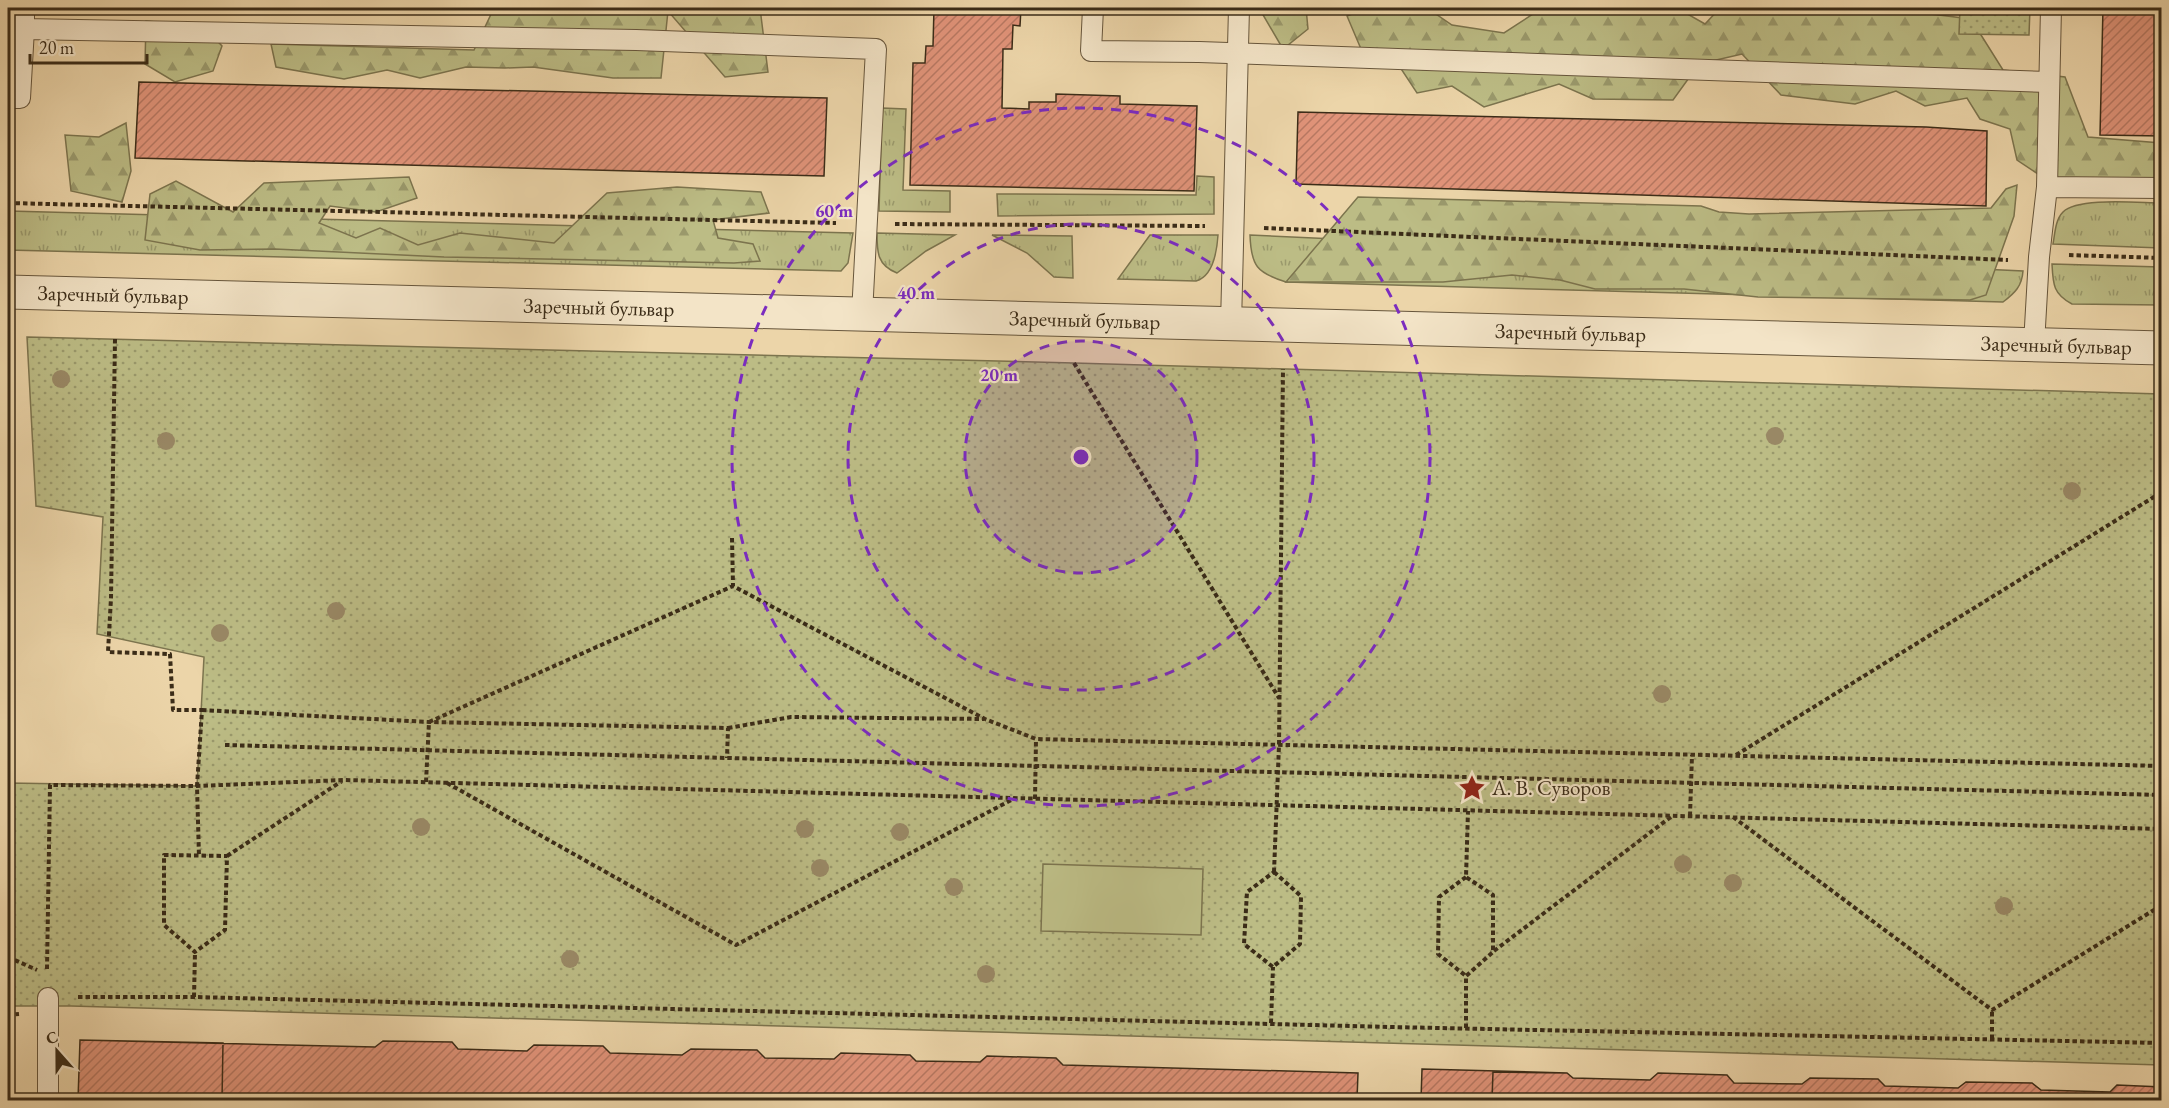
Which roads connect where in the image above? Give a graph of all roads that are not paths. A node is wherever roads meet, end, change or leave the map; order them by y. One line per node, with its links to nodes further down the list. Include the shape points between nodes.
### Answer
1 (24, 8): 5 (lane)
2 (1093, 8): 6 (lane, via 1091,51)
3 (1239, 8): 6 (lane)
4 (2051, 8): 7 (lane)
5 (24, 29): 8 (lane, via 20,98); 12 (lane, via 636,40 876,49)
6 (1238, 55): 7 (lane); 13 (lane)
7 (2048, 82): 9 (lane)
8 (8, 98)
9 (2047, 187): 10 (lane); 14 (lane)
10 (2162, 188)
11 (8, 292): 12 (street, Заречный бульвар)
12 (862, 314): 13 (street, Заречный бульвар)
13 (1231, 324): 14 (street, Заречный бульвар)
14 (2034, 344): 15 (street, Заречный бульвар)
15 (2162, 348)
16 (48, 998): 17 (lane)
17 (48, 1101)

